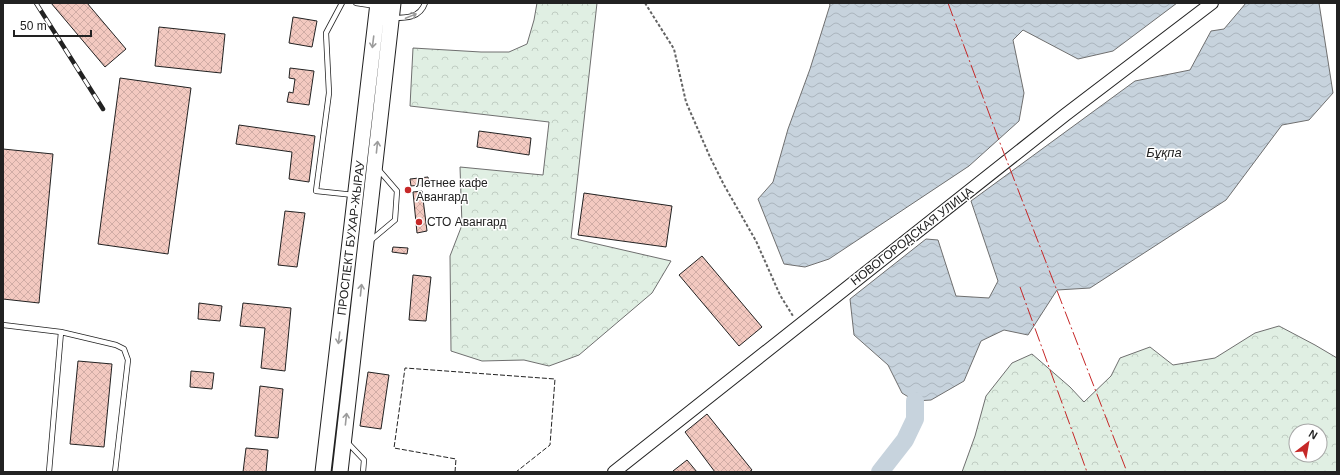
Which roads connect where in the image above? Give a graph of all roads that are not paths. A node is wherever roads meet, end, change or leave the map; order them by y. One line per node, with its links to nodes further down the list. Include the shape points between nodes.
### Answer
1 (342, 3): 9 (lane, via 326,32 328,93 316,191)
2 (356, 3): 6 (lane)
3 (394, 3): 7 (main road, ПРОСПЕКТ БУХАР-ЖЫРАУ)
4 (424, 3): 7 (lane, one-way to 4, via 408,18 415,15)
5 (1212, 3): 20 (street, НОВОГОРОДСКАЯ УЛИЦА, via 1065,115)
6 (377, 5): 9 (main road, ПРОСПЕКТ БУХАР-ЖЫРАУ, one-way to 9)
7 (392, 18): 8 (main road, ПРОСПЕКТ БУХАР-ЖЫРАУ, one-way to 7)
8 (375, 166): 10 (main road, ПРОСПЕКТ БУХАР-ЖЫРАУ); 11 (lane, via 397,191 395,220)
9 (355, 195): 10 (main road); 17 (main road, ПРОСПЕКТ БУХАР-ЖЫРАУ, one-way to 17)
10 (371, 198): 11 (main road, ПРОСПЕКТ БУХАР-ЖЫРАУ)
11 (366, 245): 14 (main road, ПРОСПЕКТ БУХАР-ЖЫРАУ, one-way to 11)
12 (3, 325): 13 (lane)
13 (61, 332): 15 (lane); 16 (lane, via 116,345 124,350 128,360)
14 (344, 439): 18 (main road, ПРОСПЕКТ БУХАР-ЖЫРАУ); 19 (lane, via 364,460)
15 (49, 472)
16 (115, 472)
17 (323, 472)
18 (340, 472)
19 (363, 472)
20 (614, 472)

